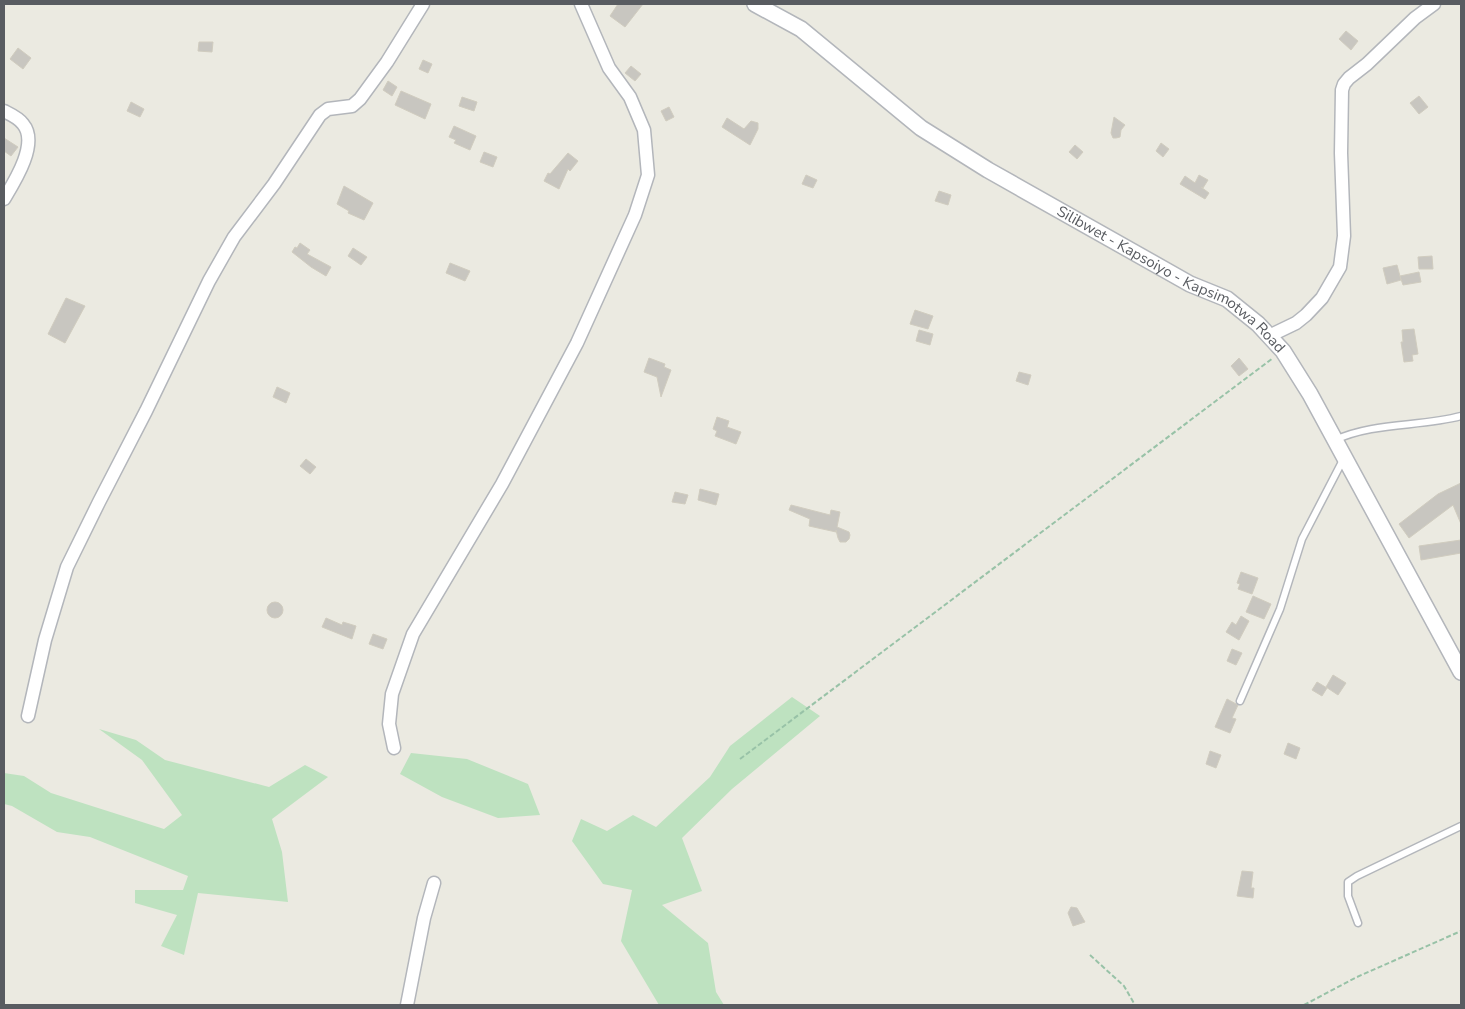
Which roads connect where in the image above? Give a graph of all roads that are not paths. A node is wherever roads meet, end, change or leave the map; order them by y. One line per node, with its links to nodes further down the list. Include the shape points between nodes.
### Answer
1 (423, 4): 13 (street, via 360,100 352,106 328,109 320,115 234,237 209,281 67,567 45,640)
2 (582, 4): 14 (street, via 609,68 630,97 644,130 648,175 635,216 577,342 502,484 413,634 392,694 389,724)
3 (755, 4): 7 (street, Silibwet - Kapsoiyo - Kapsimotwa Road, via 801,29 921,128 988,170 1190,284 1227,299)
4 (1434, 4): 7 (street, via 1344,84 1341,153 1344,236 1340,267 1322,298 1306,315)
5 (4, 111): 6 (street, via 23,124 29,133 23,163)
6 (4, 199)
7 (1269, 336): 9 (street, Silibwet - Kapsoiyo - Kapsimotwa Road, via 1283,351)
8 (1461, 416): 9 (lane, via 1372,429)
9 (1335, 440): 10 (street, Silibwet - Kapsoiyo - Kapsimotwa Road)
10 (1344, 457): 11 (street, Silibwet - Kapsoiyo - Kapsimotwa Road); 12 (lane, via 1302,539 1280,609)
11 (1461, 672)
12 (1240, 701)
13 (28, 716)
14 (394, 748)
15 (1461, 826): 17 (lane, via 1348,882 1348,896)
16 (434, 883): 18 (street)
17 (1358, 923)
18 (407, 1005)

